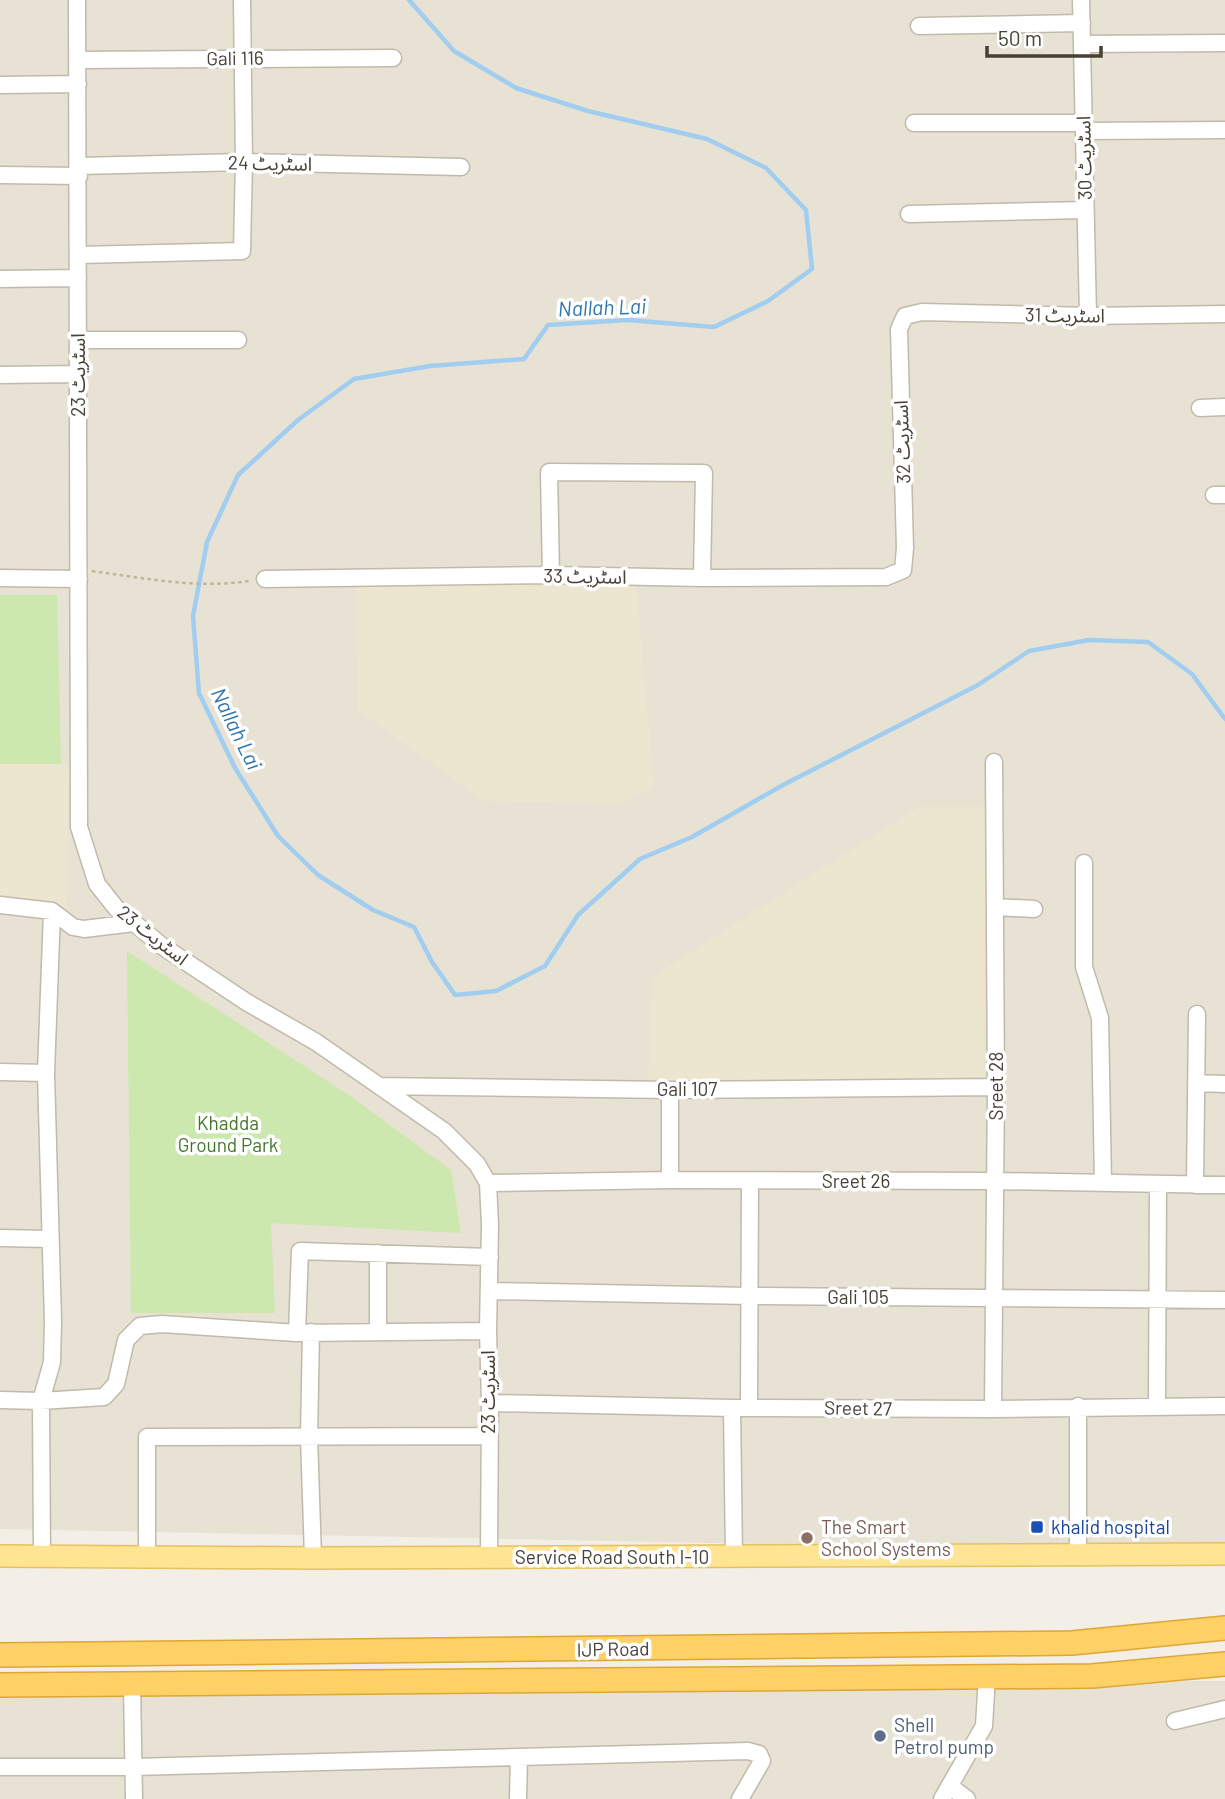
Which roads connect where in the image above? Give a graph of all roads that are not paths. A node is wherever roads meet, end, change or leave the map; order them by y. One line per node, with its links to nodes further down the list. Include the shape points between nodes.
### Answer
1 (77, 0): 10 (street, اسٹریٹ 23)
2 (242, 0): 8 (street)
3 (1081, 0): 4 (street, اسٹریٹ 30)
4 (1082, 23): 5 (street); 7 (street, اسٹریٹ 30)
5 (919, 26)
6 (1225, 43): 7 (street)
7 (1082, 44): 14 (street, اسٹریٹ 30)
8 (243, 58): 9 (street, Gali 116); 10 (street, Gali 116); 16 (street)
9 (393, 58)
10 (77, 60): 11 (street, اسٹریٹ 23)
11 (78, 84): 12 (street); 18 (street, اسٹریٹ 23)
12 (0, 85)
13 (914, 123): 14 (street)
14 (1084, 127): 15 (street); 20 (street, اسٹریٹ 30)
15 (1225, 130)
16 (244, 162): 17 (street, اسٹریٹ 24); 18 (street, اسٹریٹ 24); 22 (street, via 242,251)
17 (461, 167)
18 (79, 171): 19 (street, اسٹریٹ 24); 22 (street, اسٹریٹ 23)
19 (0, 175)
20 (1084, 210): 21 (street); 27 (street, اسٹریٹ 30)
21 (909, 214)
22 (79, 255): 23 (street, اسٹریٹ 23)
23 (78, 278): 24 (street); 28 (street, اسٹریٹ 23)
24 (0, 279)
25 (1225, 314): 27 (street, اسٹریٹ 31)
26 (905, 316): 27 (street, اسٹریٹ 31, via 922,312); 34 (street, اسٹریٹ 32, via 899,329)
27 (1088, 316)
28 (78, 340): 29 (street); 30 (street, اسٹریٹ 23)
29 (238, 340)
30 (78, 374): 31 (street); 35 (street, اسٹریٹ 23)
31 (0, 375)
32 (1225, 407): 33 (street)
33 (1200, 408)
34 (903, 570): 39 (street, اسٹریٹ 33, via 886,577)
35 (79, 574): 37 (street); 46 (street, اسٹریٹ 23, via 79,827 97,884)
36 (551, 575): 38 (street, اسٹریٹ 33); 39 (street, اسٹریٹ 33); 39 (street, via 549,472 704,473)
37 (0, 578)
38 (265, 579)
39 (702, 579)
40 (994, 762): 43 (street, Sreet 28)
41 (1084, 863): 59 (street, via 1084,967 1100,1018)
42 (0, 905): 45 (street)
43 (995, 907): 44 (street); 53 (street, Sreet 28)
44 (1034, 909)
45 (52, 911): 46 (street, via 73,927 84,929); 49 (street)
46 (134, 923): 52 (street, اسٹریٹ 23, via 162,946)
47 (1197, 1014): 50 (street)
48 (0, 1072): 49 (street)
49 (46, 1073): 64 (street)
50 (1196, 1083): 51 (street); 61 (street)
51 (1225, 1084)
52 (379, 1086): 54 (street, Gali 107); 58 (street, اسٹریٹ 23, via 444,1131 477,1164)
53 (996, 1087): 54 (street, Gali 107); 57 (street, Sreet 28)
54 (670, 1090): 55 (street)
55 (670, 1180): 56 (street, Sreet 26); 58 (street, Sreet 26)
56 (750, 1181): 57 (street, Sreet 26); 68 (street)
57 (995, 1181): 59 (street, Sreet 26); 69 (street, Sreet 28)
58 (488, 1183): 66 (street, اسٹریٹ 23)
59 (1103, 1183): 60 (street, Sreet 26)
60 (1158, 1184): 61 (street, Sreet 26); 70 (street)
61 (1195, 1185): 62 (street, Sreet 26)
62 (1225, 1185)
63 (0, 1238): 64 (street)
64 (50, 1239): 76 (street, via 52,1362)
65 (378, 1253): 66 (street); 73 (street); 74 (street, via 300,1251)
66 (490, 1257): 67 (street, اسٹریٹ 23)
67 (490, 1291): 68 (street, Gali 105); 72 (street, اسٹریٹ 23)
68 (750, 1296): 69 (street, Gali 105); 80 (street)
69 (995, 1298): 70 (street, Gali 105); 82 (street, Sreet 28)
70 (1157, 1300): 71 (street, Gali 105); 81 (street)
71 (1225, 1300)
72 (488, 1331): 73 (street); 77 (street, اسٹریٹ 23)
73 (377, 1332): 74 (street)
74 (304, 1333): 76 (street, via 140,1326 126,1340 116,1384 104,1397); 83 (street)
75 (0, 1400): 76 (street)
76 (41, 1401): 88 (street)
77 (490, 1403): 80 (street, Sreet 27); 84 (street, اسٹریٹ 23)
78 (1078, 1406): 81 (street, Sreet 27); 82 (street, Sreet 27); 85 (street)
79 (1225, 1406): 81 (street, Sreet 27)
80 (740, 1407): 82 (street, Sreet 27); 92 (street)
81 (1157, 1407)
82 (993, 1409)
83 (309, 1436): 84 (street); 90 (street, via 147,1437); 91 (street)
84 (489, 1436): 89 (street, اسٹریٹ 23)
85 (1078, 1555): 86 (main road, Service Road South I-10); 92 (main road, Service Road South I-10)
86 (1225, 1555)
87 (0, 1556): 88 (main road, Service Road South I-10)
88 (42, 1556): 90 (main road, Service Road South I-10)
89 (489, 1557): 91 (main road, Service Road South I-10); 92 (main road, Service Road South I-10)
90 (147, 1558): 91 (main road, Service Road South I-10)
91 (313, 1558)
92 (734, 1558)
93 (1225, 1628): 94 (highway, IJP Road, via 1072,1643)
94 (486, 1651): 95 (highway, IJP Road); 98 (highway)
95 (0, 1655)
96 (1225, 1664): 97 (highway, IJP Road, via 1092,1676)
97 (987, 1676): 98 (highway, IJP Road); 106 (street, via 984,1726)
98 (487, 1681): 100 (highway, IJP Road)
99 (0, 1685): 100 (highway, IJP Road)
100 (132, 1685): 104 (street)
101 (1225, 1709): 102 (street)
102 (1175, 1721)
103 (519, 1757): 104 (street); 108 (street); 109 (street, via 759,1754 762,1761)
104 (133, 1767): 105 (street); 107 (street)
105 (0, 1768)
106 (946, 1792): 110 (street)
107 (134, 1799)
108 (519, 1799)
109 (740, 1799)
110 (967, 1799)

